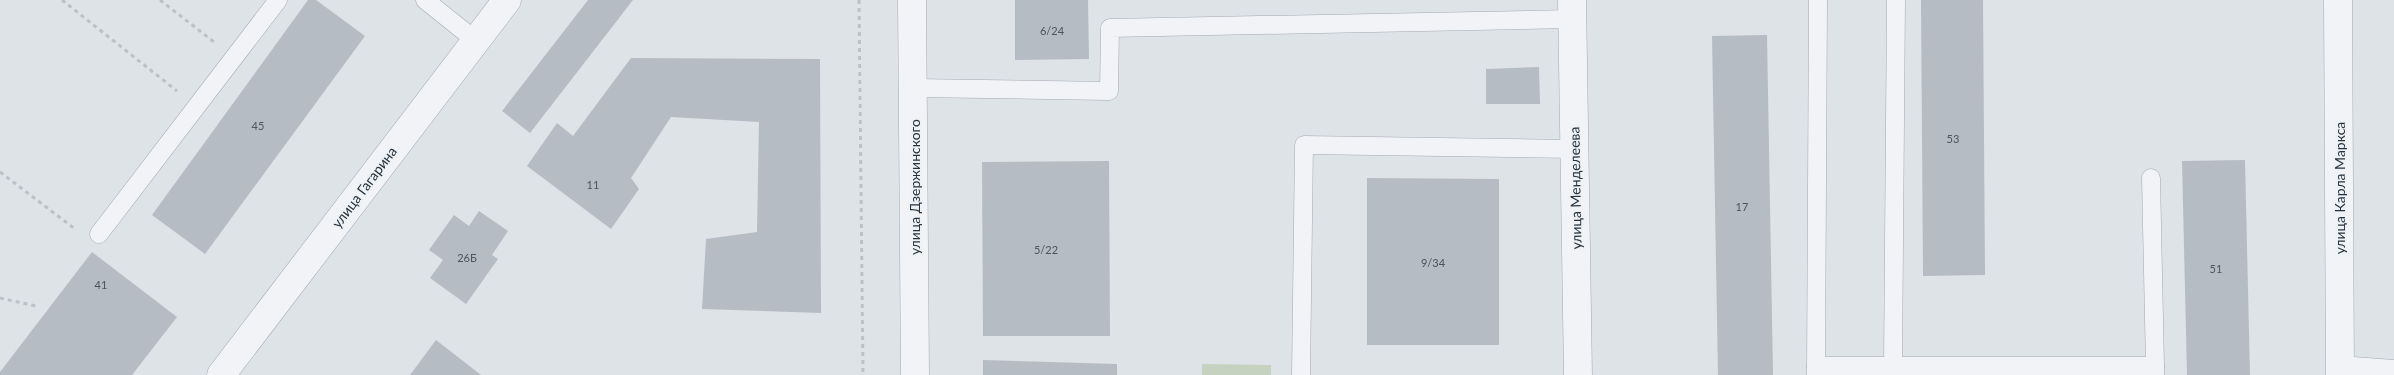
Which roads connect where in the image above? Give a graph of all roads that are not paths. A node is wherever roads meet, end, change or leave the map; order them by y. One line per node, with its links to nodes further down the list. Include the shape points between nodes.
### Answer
1 (278, 0): 13 (lane)
2 (425, 0): 9 (lane)
3 (508, 0): 9 (street, улица Гагарина)
4 (912, 0): 10 (street, улица Дзержинского)
5 (1818, 0): 18 (lane)
6 (1896, 0): 14 (lane)
7 (2338, 0): 17 (street, улица Карла Маркса)
8 (1572, 10): 10 (lane, via 1110,28 1109,91); 11 (street, улица Менделеева)
9 (475, 40): 19 (street, улица Гагарина)
10 (913, 88): 20 (street, улица Дзержинского)
11 (1574, 149): 21 (lane, via 1304,145); 22 (street, улица Менделеева)
12 (2151, 178): 16 (lane)
13 (99, 234)
14 (1893, 366): 16 (lane); 18 (lane)
15 (2394, 369): 17 (lane)
16 (2155, 370)
17 (2340, 370)
18 (1816, 371)
19 (221, 375)
20 (914, 375)
21 (1301, 375)
22 (1578, 375)

